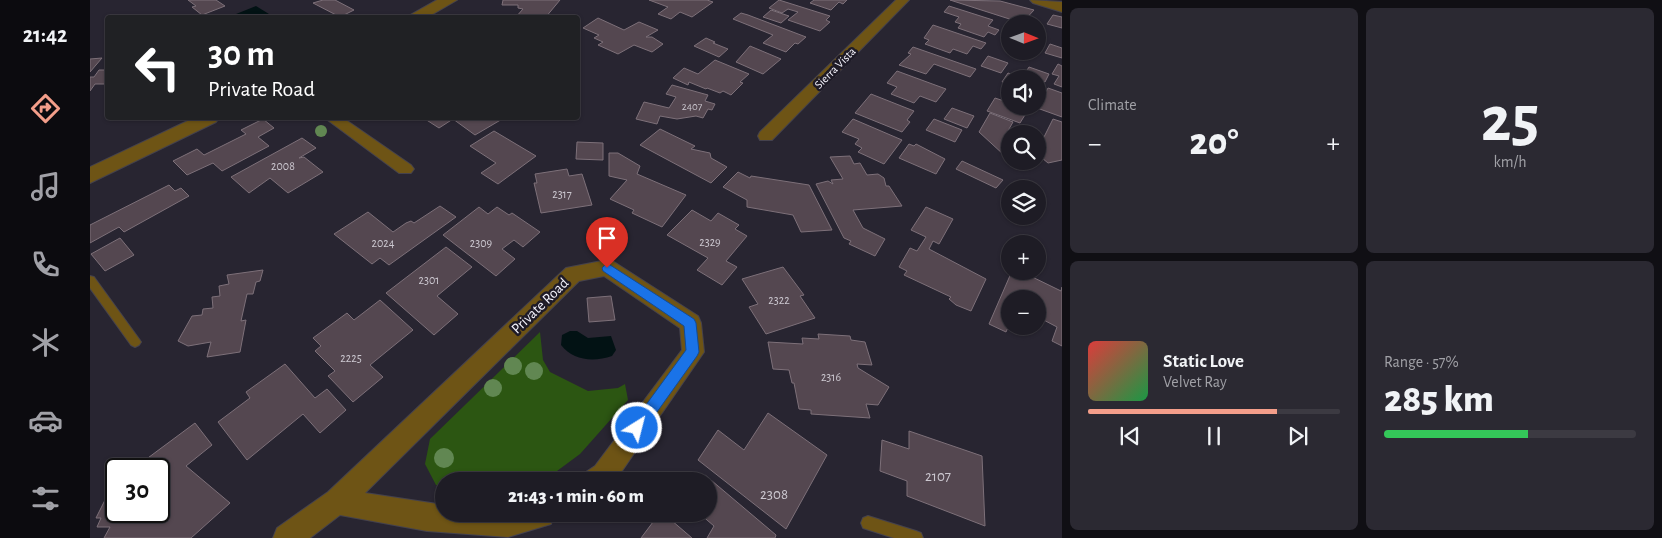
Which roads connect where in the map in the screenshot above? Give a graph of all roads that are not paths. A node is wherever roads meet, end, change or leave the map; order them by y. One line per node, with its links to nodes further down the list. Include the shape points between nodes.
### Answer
1 (449, 0): 5 (street)
2 (903, 0): 8 (street, Sierra Vista)
3 (1041, 0): 4 (street)
4 (1062, 7)
5 (419, 15)
6 (204, 120): 10 (street)
7 (336, 120): 9 (street)
8 (766, 136)
9 (405, 169)
10 (90, 176)
11 (90, 280): 12 (lane)
12 (135, 342)
13 (606, 472): 14 (street, Private Road, via 693,352 690,323 607,268 573,274)
14 (337, 501): 15 (street); 19 (street, Private Road)
15 (435, 518)
16 (485, 522): 17 (street)
17 (515, 522)
18 (868, 523): 20 (lane)
19 (287, 538)
20 (916, 538)

